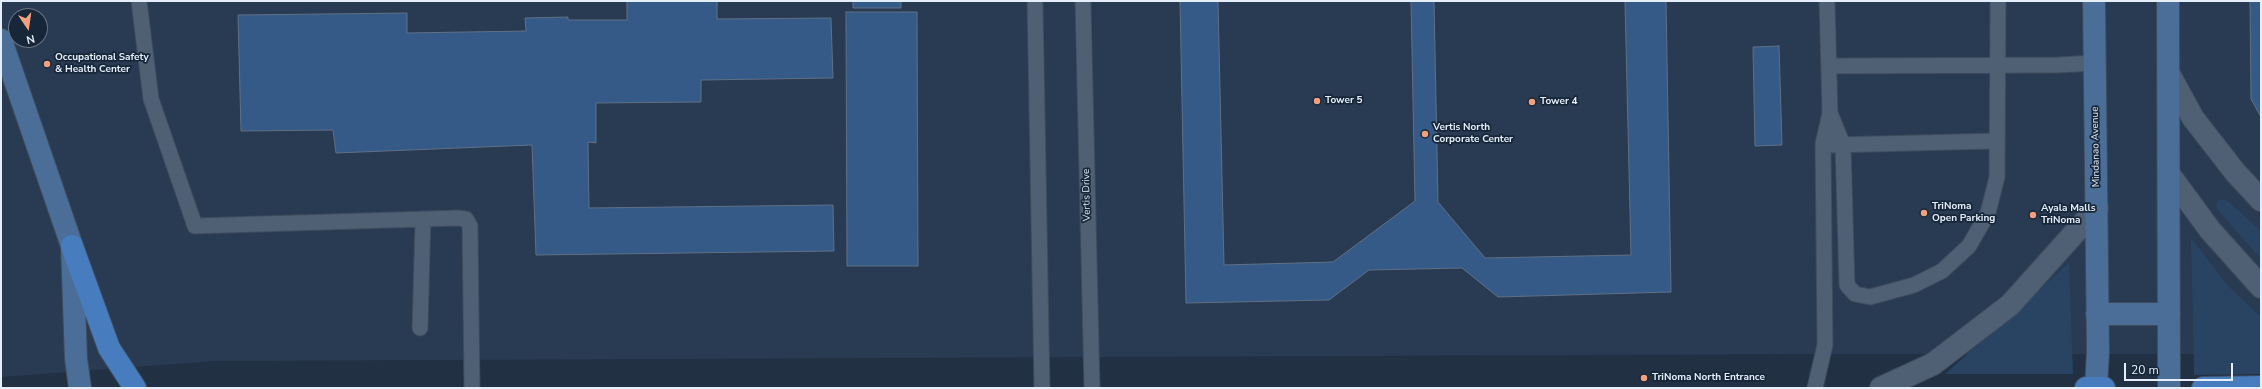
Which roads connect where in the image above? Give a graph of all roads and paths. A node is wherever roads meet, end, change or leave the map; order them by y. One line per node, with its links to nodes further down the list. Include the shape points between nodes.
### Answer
1 (139, 1): 21 (lane, via 152,98 195,226)
2 (1035, 1): 31 (lane)
3 (1083, 1): 32 (lane, Vertis Drive)
4 (1827, 1): 11 (lane)
5 (1998, 1): 10 (lane)
6 (2094, 1): 9 (street, Mindanao Avenue)
7 (2168, 1): 12 (street)
8 (1, 40): 22 (street)
9 (2094, 63): 10 (lane); 20 (street, Mindanao Avenue)
10 (1997, 65): 11 (lane); 14 (lane)
11 (1829, 66): 13 (lane)
12 (2169, 74): 17 (street); 18 (street, via 2194,118)
13 (1830, 113): 15 (lane); 16 (lane)
14 (1996, 141): 16 (lane); 16 (lane, via 1997,177 1988,213 1970,246 1942,271 1914,285 1870,297 1855,294 1847,285)
15 (1823, 144): 16 (lane); 33 (lane, via 1825,345)
16 (1843, 145)
17 (2169, 174): 23 (street, via 2210,230); 25 (street)
18 (2253, 181): 19 (street)
19 (2261, 200)
20 (2097, 208): 24 (street, Mindanao Avenue); 34 (street, via 2010,304 1933,364)
21 (422, 219): 26 (lane); 30 (lane, via 458,218 466,220 470,226)
22 (72, 246): 28 (street, via 76,359); 29 (main road, via 109,348)
23 (2261, 287)
24 (2097, 314): 25 (street); 36 (street, Mindanao Avenue)
25 (2170, 314): 38 (street)
26 (420, 328)
27 (2261, 387): 39 (main road)
28 (80, 388)
29 (135, 388)
30 (472, 388)
31 (1042, 388)
32 (1092, 388)
33 (1815, 388)
34 (1881, 388)
35 (2086, 388): 36 (main road)
36 (2096, 388): 37 (main road)
37 (2104, 388)
38 (2169, 388)
39 (2203, 388)

